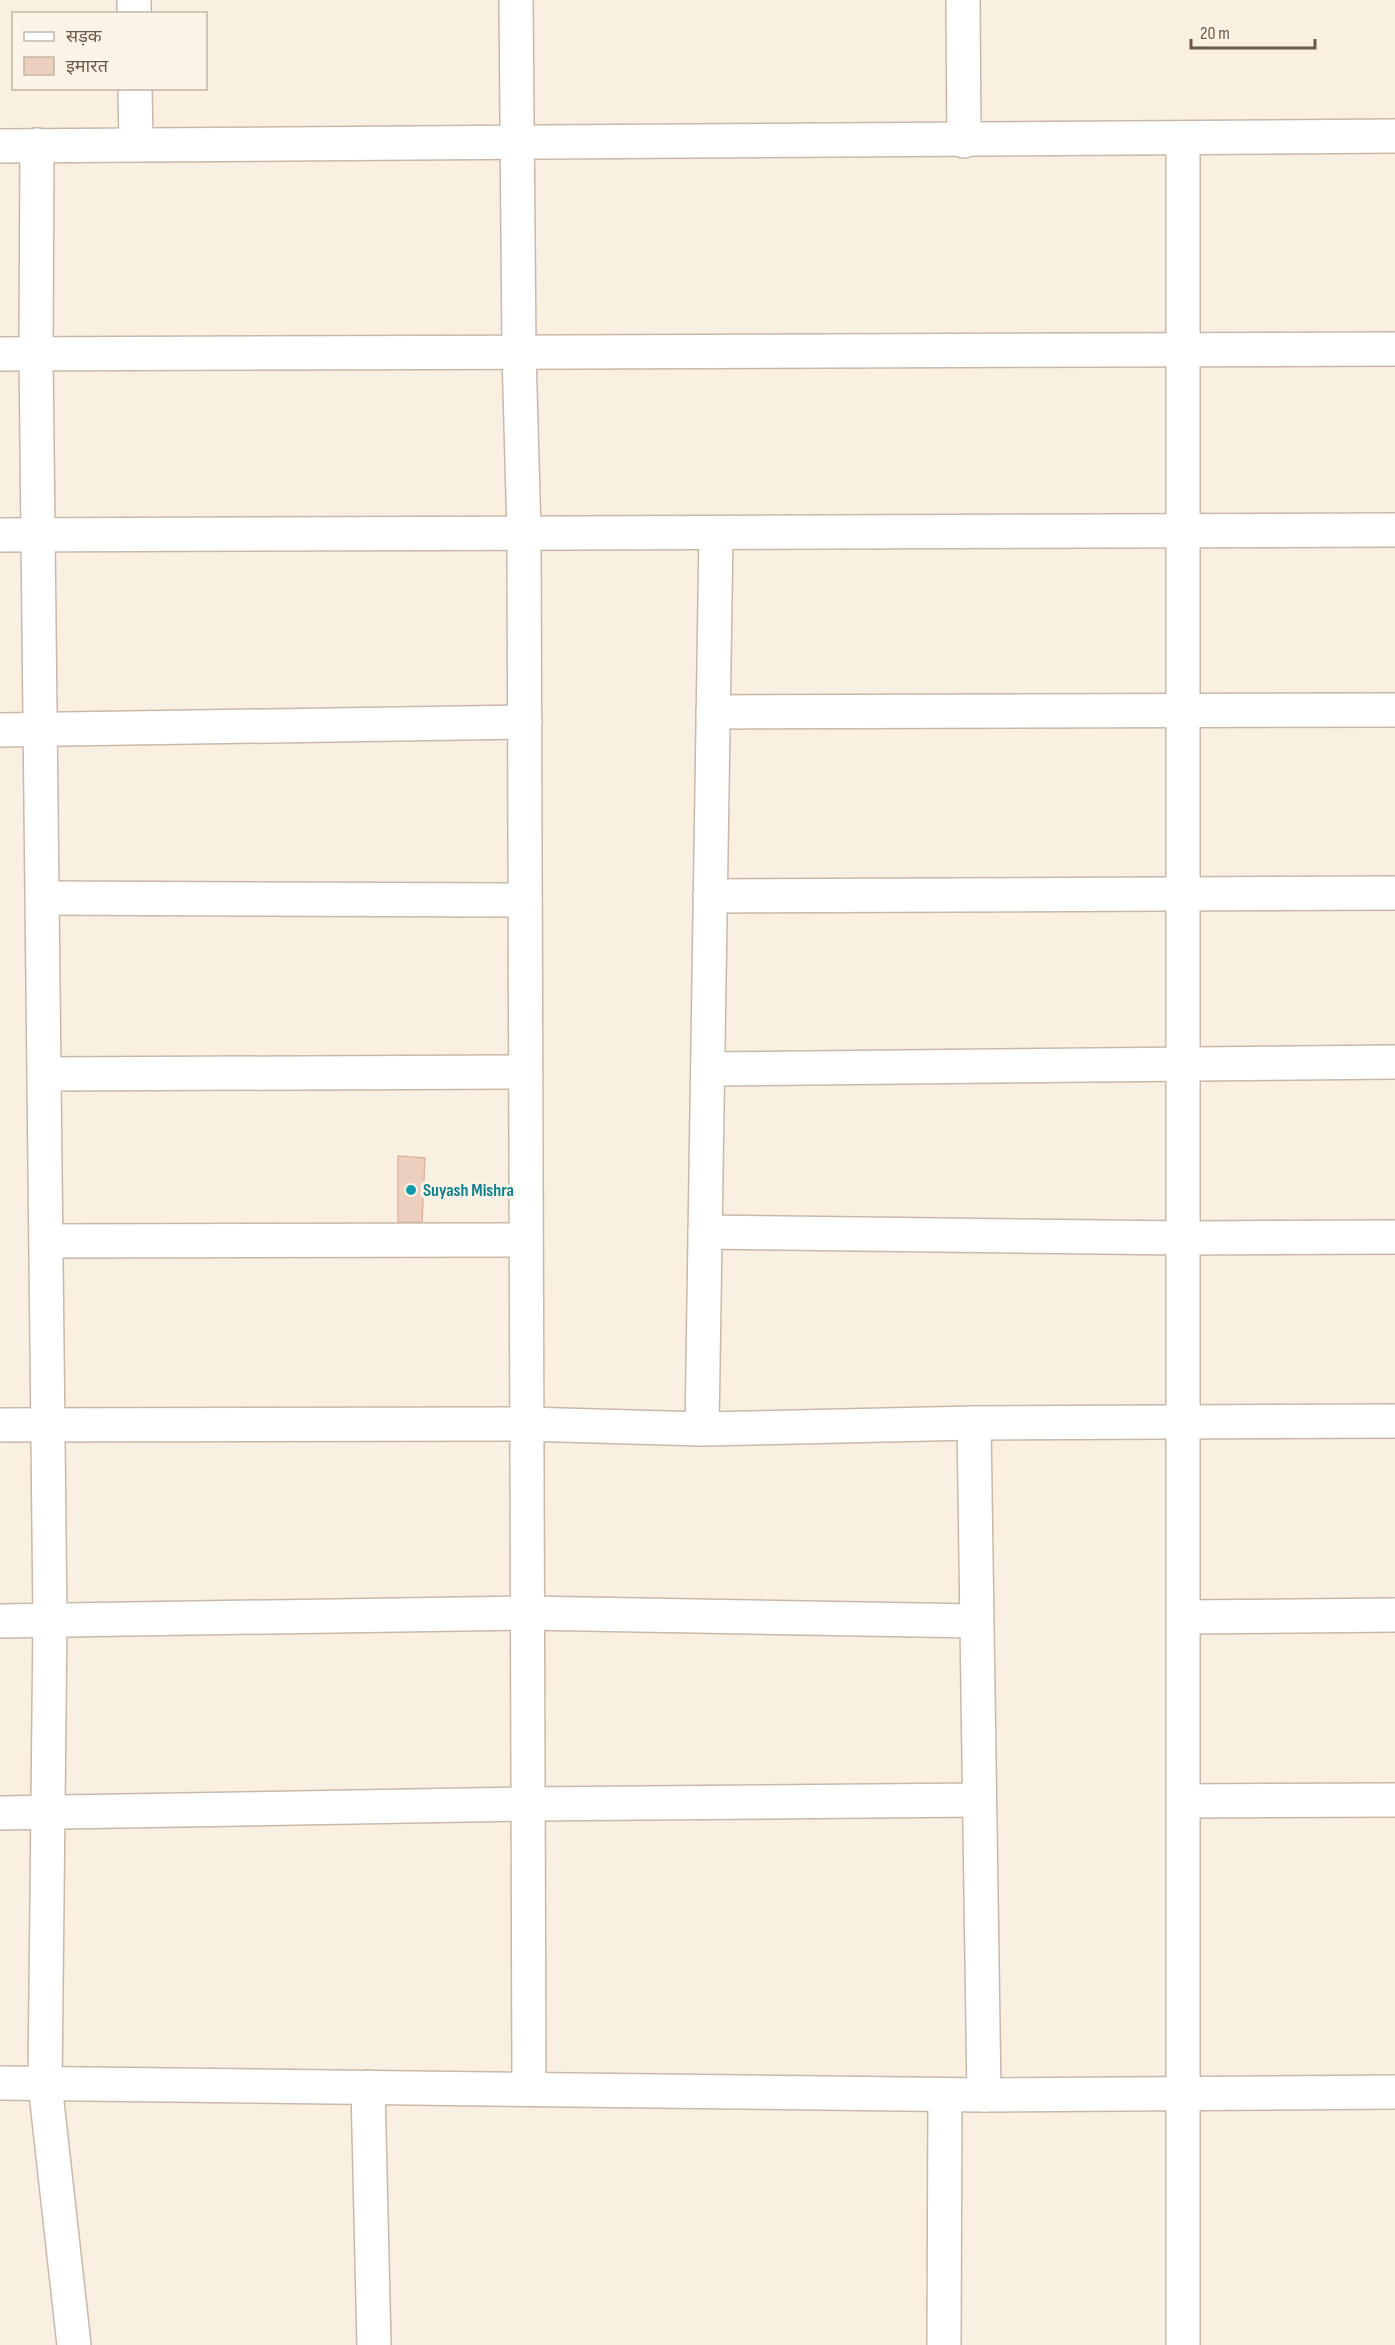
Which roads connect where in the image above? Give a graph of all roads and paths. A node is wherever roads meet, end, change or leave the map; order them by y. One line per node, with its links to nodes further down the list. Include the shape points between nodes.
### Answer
1 (516, 0): 7 (street)
2 (963, 0): 6 (street)
3 (135, 90): 9 (street)
4 (1395, 136): 5 (street)
5 (1183, 138): 6 (street); 11 (street)
6 (964, 141): 7 (street)
7 (517, 143): 9 (street); 13 (street)
8 (37, 145): 9 (street); 10 (street); 15 (street)
9 (136, 145)
10 (0, 146)
11 (1183, 349): 12 (street); 13 (street); 16 (street)
12 (1395, 349)
13 (519, 352): 15 (street); 18 (street)
14 (0, 354): 15 (street)
15 (36, 354): 21 (street)
16 (1184, 531): 17 (street); 19 (street); 23 (street)
17 (1395, 531)
18 (524, 534): 19 (street); 21 (street); 25 (street)
19 (716, 534): 24 (street)
20 (0, 535): 21 (street)
21 (39, 535): 27 (street)
22 (1395, 710): 23 (street)
23 (1183, 711): 24 (street); 29 (street)
24 (713, 712): 30 (street)
25 (525, 723): 27 (street); 32 (street)
26 (0, 730): 27 (street)
27 (41, 730): 31 (street)
28 (1395, 893): 29 (street)
29 (1184, 894): 30 (street); 34 (street)
30 (710, 896): 35 (street)
31 (43, 898): 32 (street); 37 (street)
32 (525, 900): 36 (street)
33 (1395, 1062): 34 (street)
34 (1184, 1064): 35 (street); 40 (street)
35 (708, 1069): 38 (street)
36 (525, 1072): 37 (street); 41 (street)
37 (44, 1074): 42 (street)
38 (705, 1232): 40 (street); 49 (street)
39 (1395, 1237): 40 (street)
40 (1183, 1238): 44 (street)
41 (526, 1240): 42 (street); 47 (street)
42 (46, 1241): 46 (street)
43 (1395, 1420): 44 (street)
44 (1184, 1422): 45 (street); 52 (street)
45 (974, 1423): 49 (street); 55 (street)
46 (48, 1424): 47 (street); 48 (street); 53 (street)
47 (526, 1424): 49 (street); 50 (street)
48 (0, 1425)
49 (702, 1429)
50 (527, 1613): 53 (street); 55 (street); 59 (street)
51 (1395, 1615): 52 (street)
52 (1184, 1617): 58 (street)
53 (50, 1620): 54 (street); 61 (street)
54 (0, 1621)
55 (976, 1621): 56 (street)
56 (980, 1800): 59 (street); 69 (street)
57 (1395, 1800): 58 (street)
58 (1184, 1801): 67 (street)
59 (528, 1804): 61 (street); 65 (street)
60 (0, 1813): 61 (street)
61 (48, 1813): 63 (street)
62 (0, 2083): 63 (street)
63 (45, 2084): 64 (street); 70 (street)
64 (368, 2087): 65 (street); 71 (street)
65 (528, 2088): 68 (street)
66 (1395, 2092): 67 (street)
67 (1184, 2094): 69 (street); 73 (street)
68 (945, 2095): 69 (street); 72 (street)
69 (984, 2095)
70 (74, 2345)
71 (374, 2345)
72 (944, 2345)
73 (1184, 2345)

